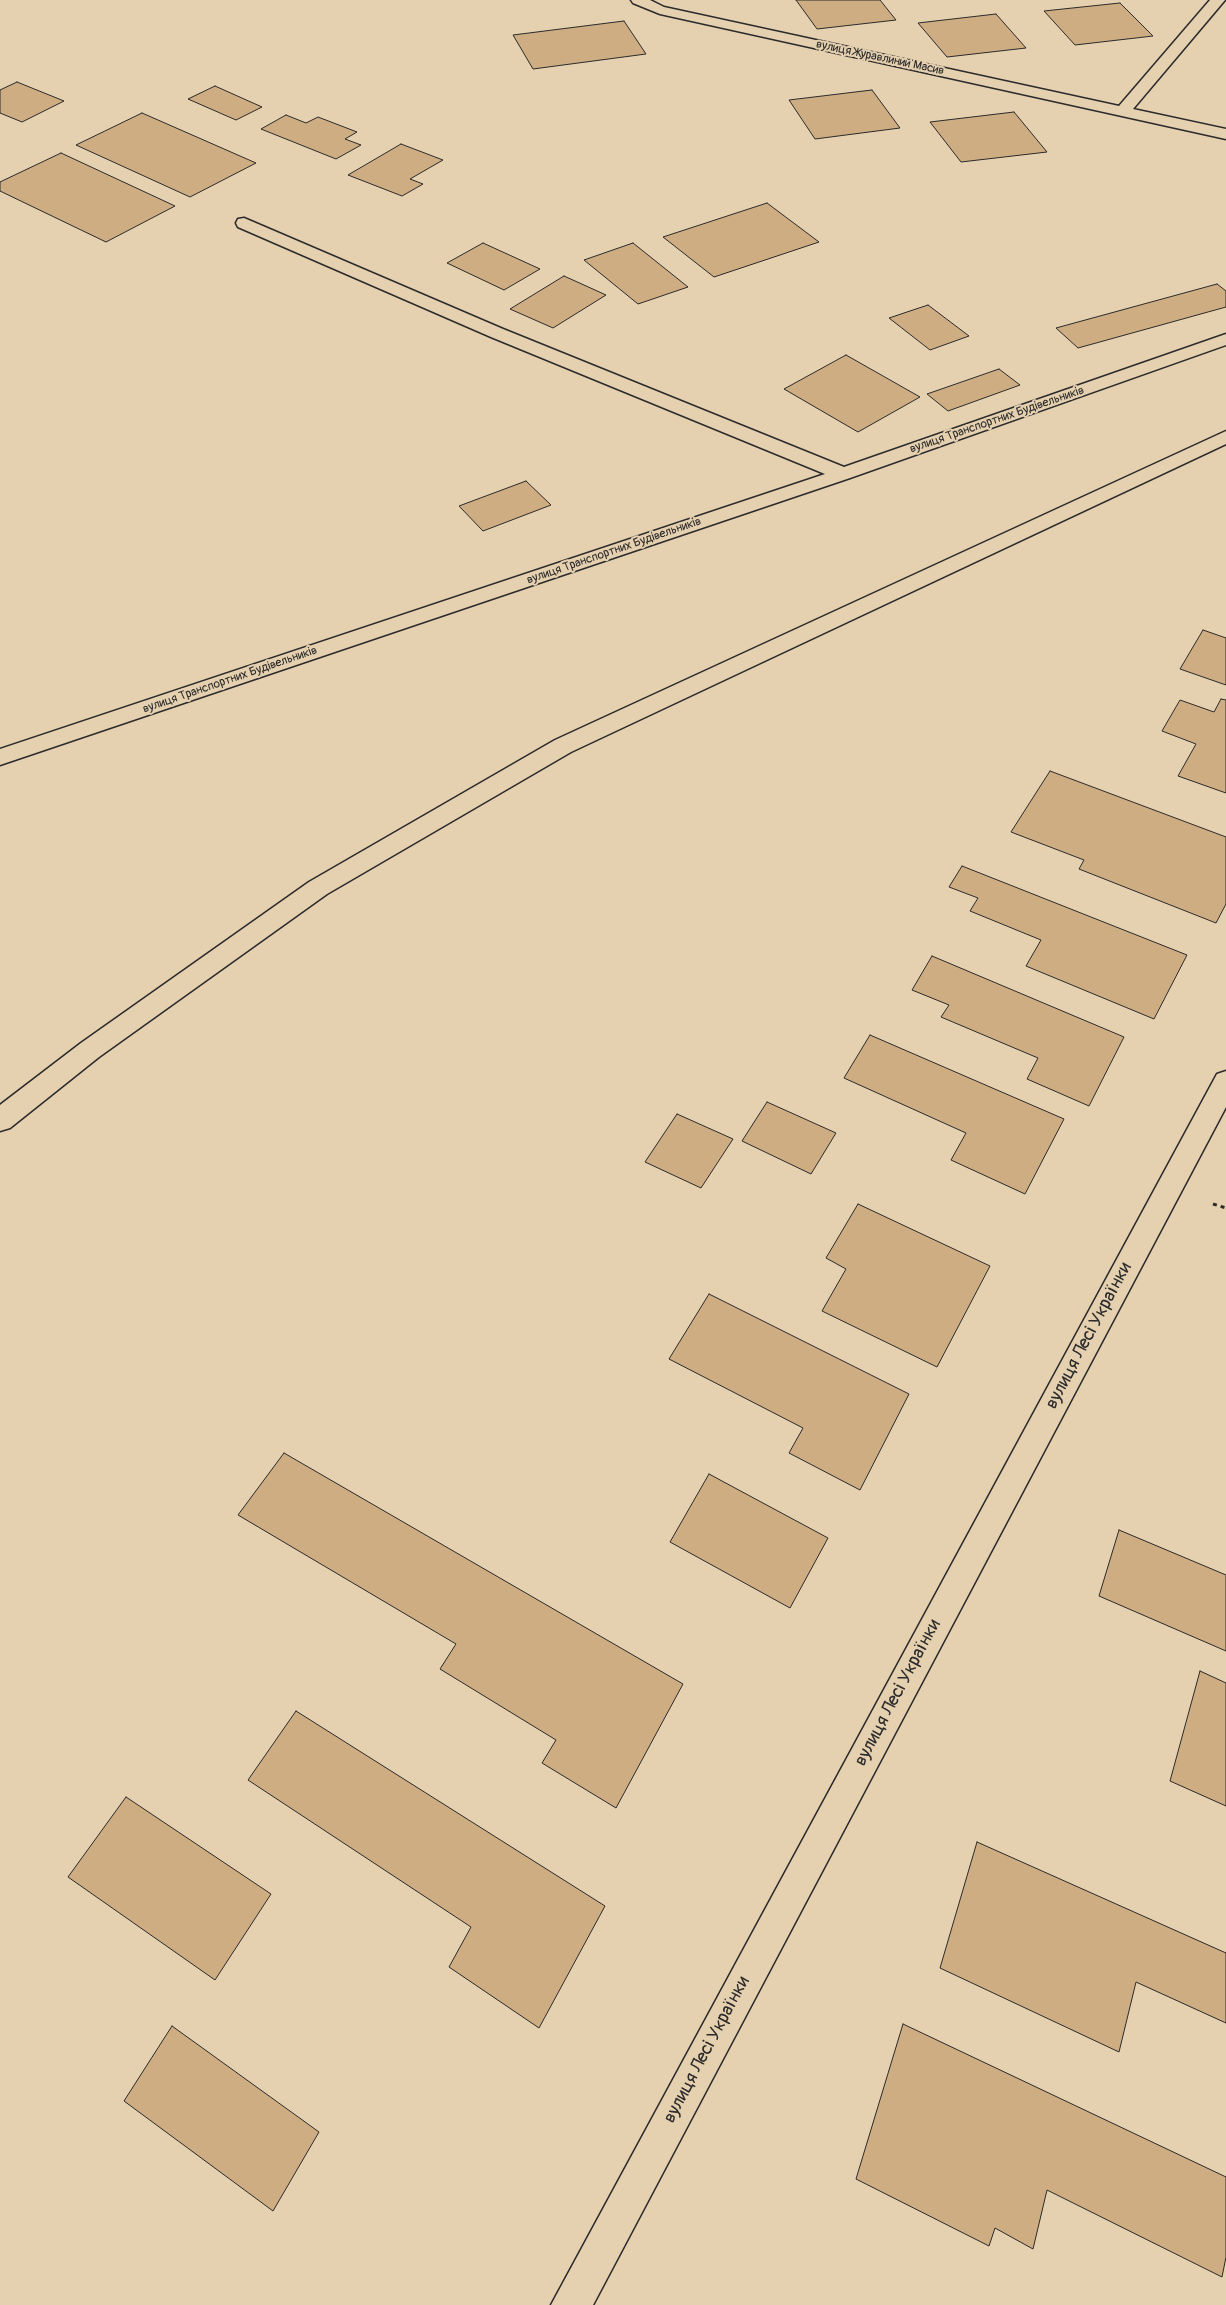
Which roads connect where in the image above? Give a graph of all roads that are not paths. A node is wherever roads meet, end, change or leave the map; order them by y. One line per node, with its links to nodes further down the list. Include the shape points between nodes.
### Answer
1 (638, 0): 3 (street, вулиця Журавлиний Масив, via 660,10)
2 (1218, 0): 3 (street)
3 (1123, 112): 4 (street, вулиця Журавлиний Масив)
4 (1226, 134)
5 (244, 223): 8 (street, via 497,333)
6 (1226, 339): 8 (street, вулиця Транспортних Будівельників)
7 (1226, 437): 11 (street, via 563,746 318,888 90,1050)
8 (843, 474): 9 (street, вулиця Транспортних Будівельників)
9 (0, 756)
10 (1226, 1082): 12 (street, вулиця Лесі Українки)
11 (0, 1120)
12 (571, 2305)

